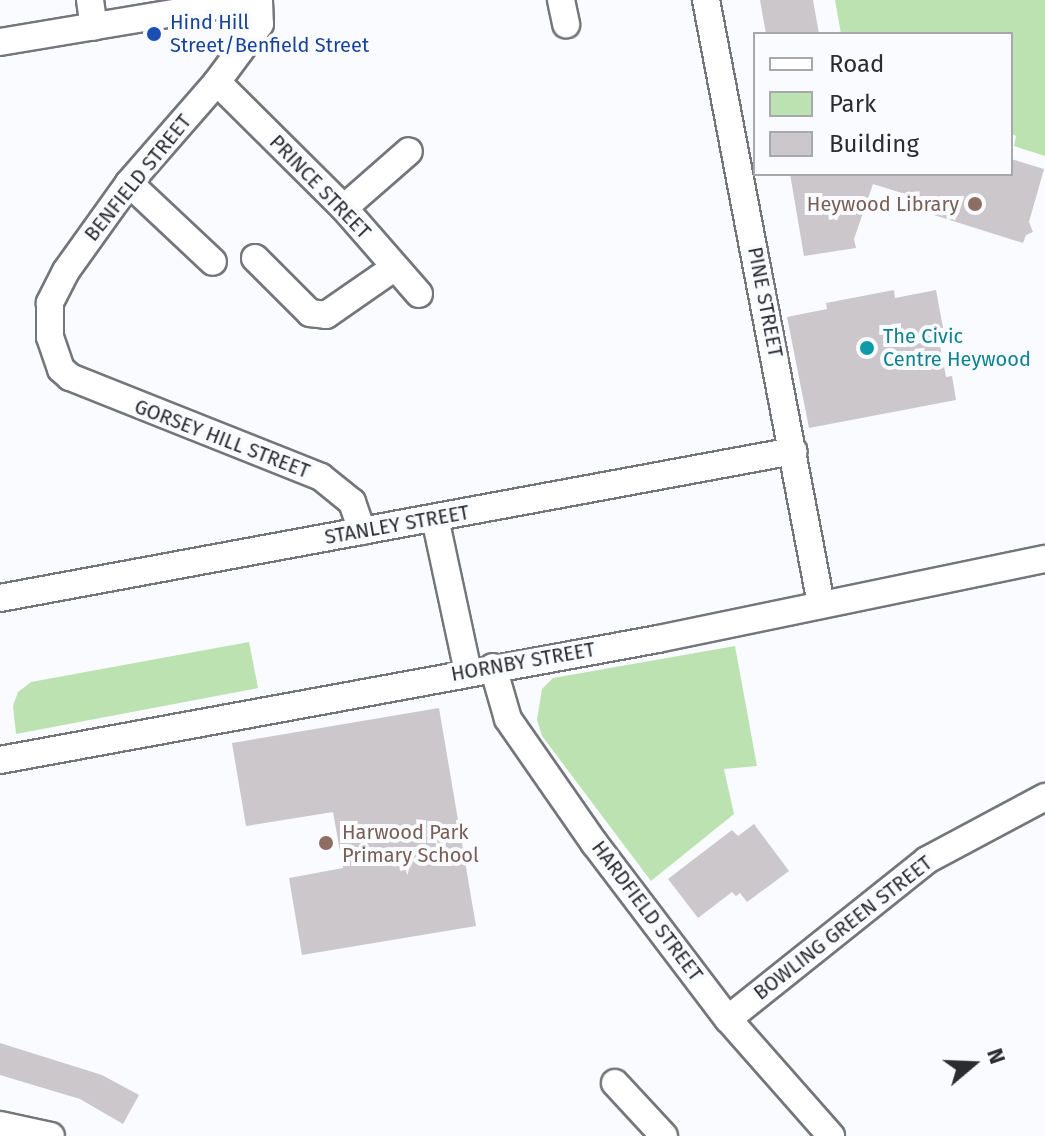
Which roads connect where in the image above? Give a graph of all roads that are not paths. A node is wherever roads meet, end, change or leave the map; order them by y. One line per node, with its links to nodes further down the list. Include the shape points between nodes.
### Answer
1 (90, 0): 5 (street)
2 (250, 0): 5 (street)
3 (259, 0): 7 (street, BENFIELD STREET, via 260,24)
4 (706, 0): 16 (street, PINE STREET)
5 (94, 27): 6 (street)
6 (0, 42)
7 (217, 82): 9 (street, BENFIELD STREET); 10 (street, PRINCE STREET)
8 (409, 151): 10 (street)
9 (129, 183): 12 (street); 15 (street, BENFIELD STREET, via 66,271 50,303 50,337)
10 (344, 208): 13 (street, PRINCE STREET)
11 (255, 258): 13 (street, via 310,313 326,315)
12 (213, 262)
13 (395, 267): 14 (street, PRINCE STREET)
14 (419, 294)
15 (61, 369): 18 (street, GORSEY HILL STREET, via 88,386 321,477 352,502)
16 (793, 451): 17 (street, STANLEY STREET); 21 (street, PINE STREET)
17 (435, 518): 18 (street, STANLEY STREET); 22 (street, HARDFIELD STREET)
18 (362, 531): 20 (street, STANLEY STREET)
19 (1045, 559): 21 (street, HORNBY STREET)
20 (0, 598)
21 (821, 604): 22 (street, HORNBY STREET)
22 (481, 670): 23 (street, HORNBY STREET); 25 (street, HARDFIELD STREET, via 508,719 595,844)
23 (0, 760)
24 (1045, 797): 25 (street, BOWLING GREEN STREET, via 927,860)
25 (728, 1019): 30 (street, HARDFIELD STREET)
26 (615, 1083): 29 (street)
27 (0, 1125): 28 (street)
28 (51, 1136)
29 (664, 1136)
30 (831, 1136)

